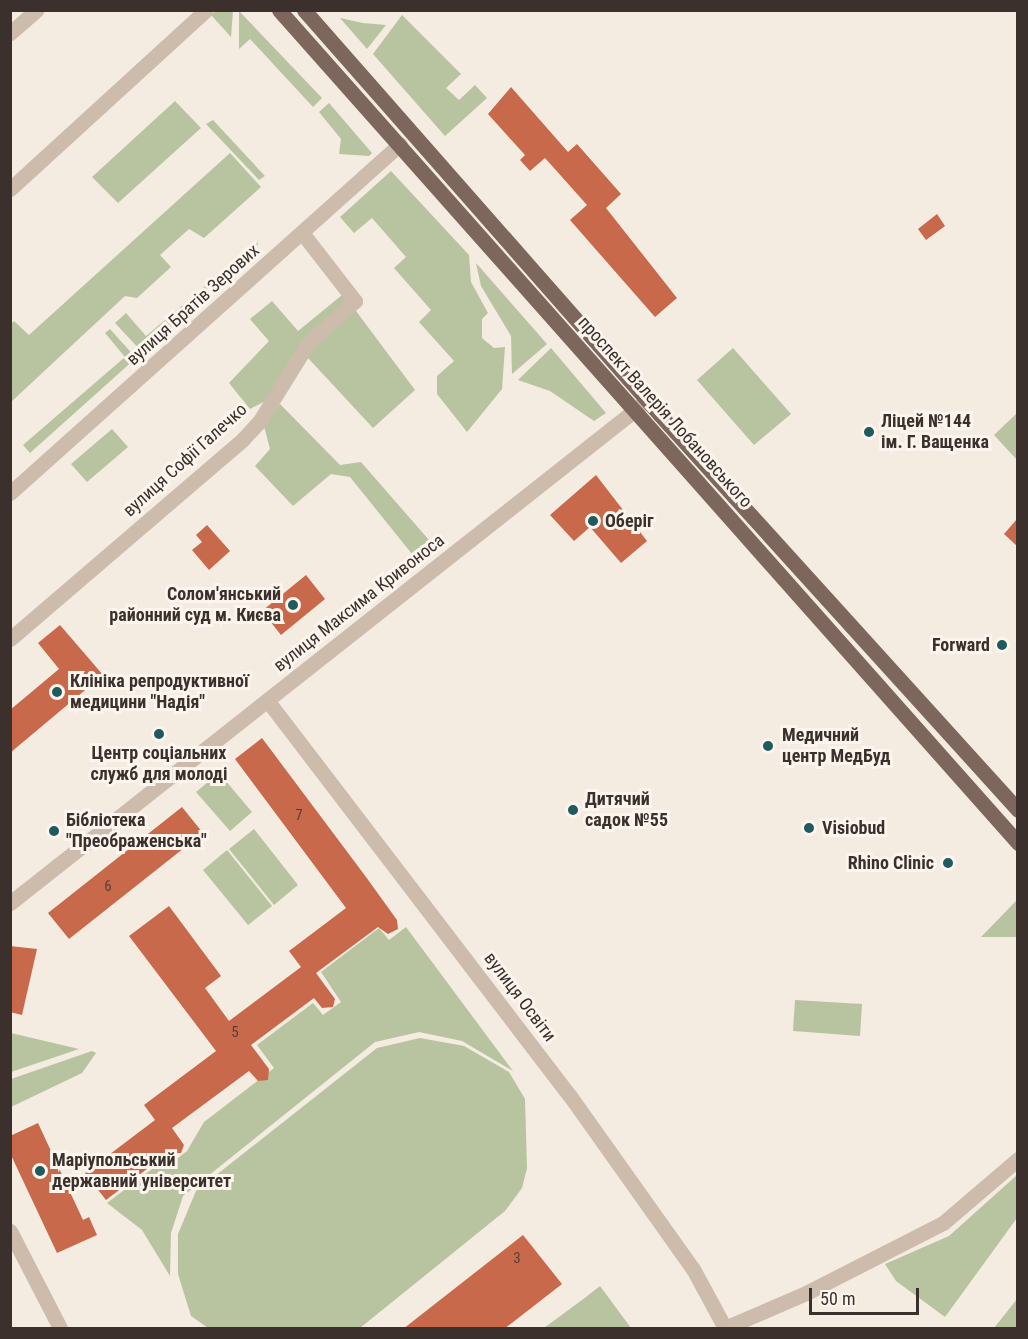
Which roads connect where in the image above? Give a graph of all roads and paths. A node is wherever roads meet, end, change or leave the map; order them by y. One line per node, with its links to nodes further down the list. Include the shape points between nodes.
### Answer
1 (36, 10): 5 (street)
2 (206, 10): 7 (street)
3 (279, 10): 6 (main road, проспект Валерія Лобановського)
4 (304, 10): 9 (main road, проспект Валерія Лобановського)
5 (10, 33)
6 (400, 144): 8 (street, вулиця Братів Зерових); 9 (main road, проспект Валерія Лобановського)
7 (10, 189)
8 (303, 234): 10 (street, вулиця Братів Зерових); 11 (street, вулиця Софії Галечко, via 356,301 308,343 259,422 243,438)
9 (642, 405): 12 (street, вулиця Максима Кривоноса); 13 (main road, проспект Валерія Лобановського); 14 (main road, проспект Валерія Лобановського)
10 (10, 493)
11 (10, 639)
12 (267, 700): 15 (street, вулиця Максима Кривоноса); 18 (street, вулиця Освіти, via 570,1096 693,1269)
13 (1017, 810)
14 (1017, 843)
15 (10, 903)
16 (1017, 1159): 18 (street, via 943,1223 806,1293)
17 (10, 1231): 19 (street)
18 (725, 1328)
19 (60, 1329)

